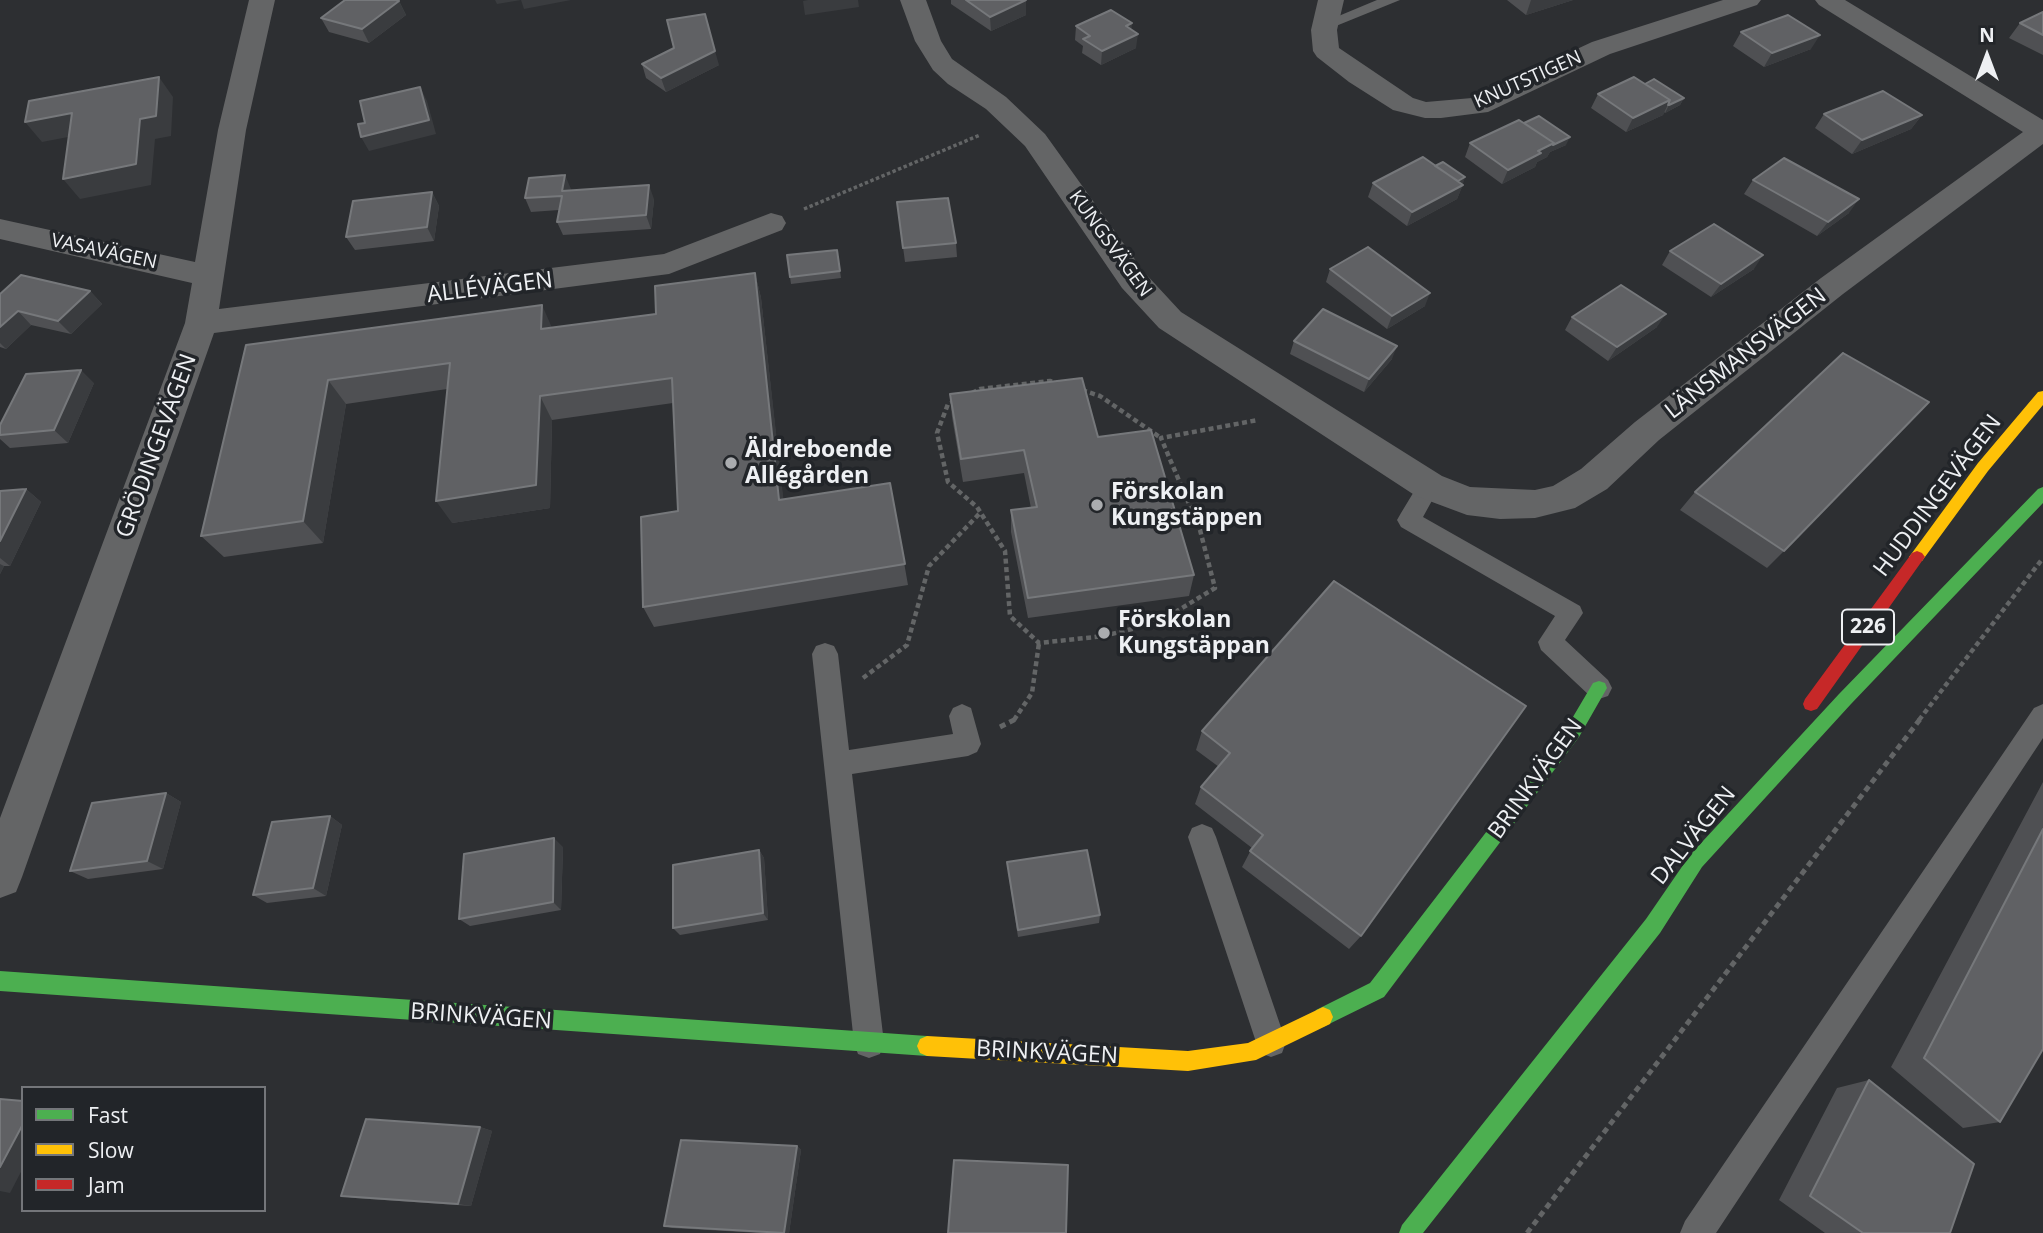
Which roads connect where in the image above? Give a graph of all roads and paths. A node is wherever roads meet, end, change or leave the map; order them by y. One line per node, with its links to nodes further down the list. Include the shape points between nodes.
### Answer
1 (262, 0): 11 (street, GRÖDINGEVÄGEN, via 232,130)
2 (913, 0): 7 (street, KUNGSVÄGEN, via 942,64)
3 (1392, 0): 6 (lane)
4 (1748, 0): 6 (street, KNUTSTIGEN, via 1601,48 1478,106 1441,110 1404,104 1326,51)
5 (1828, 0): 8 (street)
6 (1328, 12)
7 (1015, 120): 9 (path); 18 (street, KUNGSVÄGEN, via 1155,306)
8 (2043, 131): 20 (street, LÄNSMANSVÄGEN, via 1832,286 1573,492 1535,504 1500,505 1468,501)
9 (771, 223): 12 (street, ALLÉVÄGEN, via 669,264)
10 (0, 229): 11 (street, VASAVÄGEN)
11 (207, 276): 12 (street, GRÖDINGEVÄGEN)
12 (201, 323): 36 (street, GRÖDINGEVÄGEN)
13 (1062, 385): 15 (path, via 1050,381)
14 (1075, 388): 19 (path, via 1100,396)
15 (970, 394)
16 (2043, 396): 28 (main road, HUDDINGEVÄGEN / 226, via 1983,467)
17 (959, 399): 22 (path, via 948,404 937,433 948,482)
18 (1294, 400): 19 (path, via 1279,416); 20 (street, KUNGSVÄGEN)
19 (1161, 438): 24 (path, via 1200,530 1215,588 1159,622 1104,636)
20 (1429, 486): 27 (lane, BRINKVÄGEN, via 1409,520 1571,613 1550,642)
21 (2043, 493): 35 (main road, DALVÄGEN / 226)
22 (981, 512): 24 (path, via 1005,551 1010,616); 26 (path, via 929,566 907,645 856,683)
23 (2043, 558): 41 (path)
24 (1039, 643): 31 (path, via 1032,693 1018,718)
25 (825, 654): 26 (lane)
26 (829, 688): 33 (lane)
27 (1599, 688): 38 (main road, BRINKVÄGEN, via 1573,732 1377,990)
28 (1805, 712)
29 (962, 716): 31 (lane)
30 (2043, 716): 42 (lane)
31 (968, 744): 33 (lane)
32 (1781, 744): 35 (main road, 226)
33 (838, 764): 39 (lane)
34 (1202, 837): 38 (lane)
35 (1696, 861): 40 (main road, DALVÄGEN / 226, via 1653,926)
36 (0, 877)
37 (0, 981): 39 (main road, BRINKVÄGEN)
38 (1271, 1042): 39 (main road, BRINKVÄGEN, via 1249,1053 1188,1061)
39 (869, 1043)
40 (1410, 1233)
41 (1527, 1233)
42 (1697, 1233)

